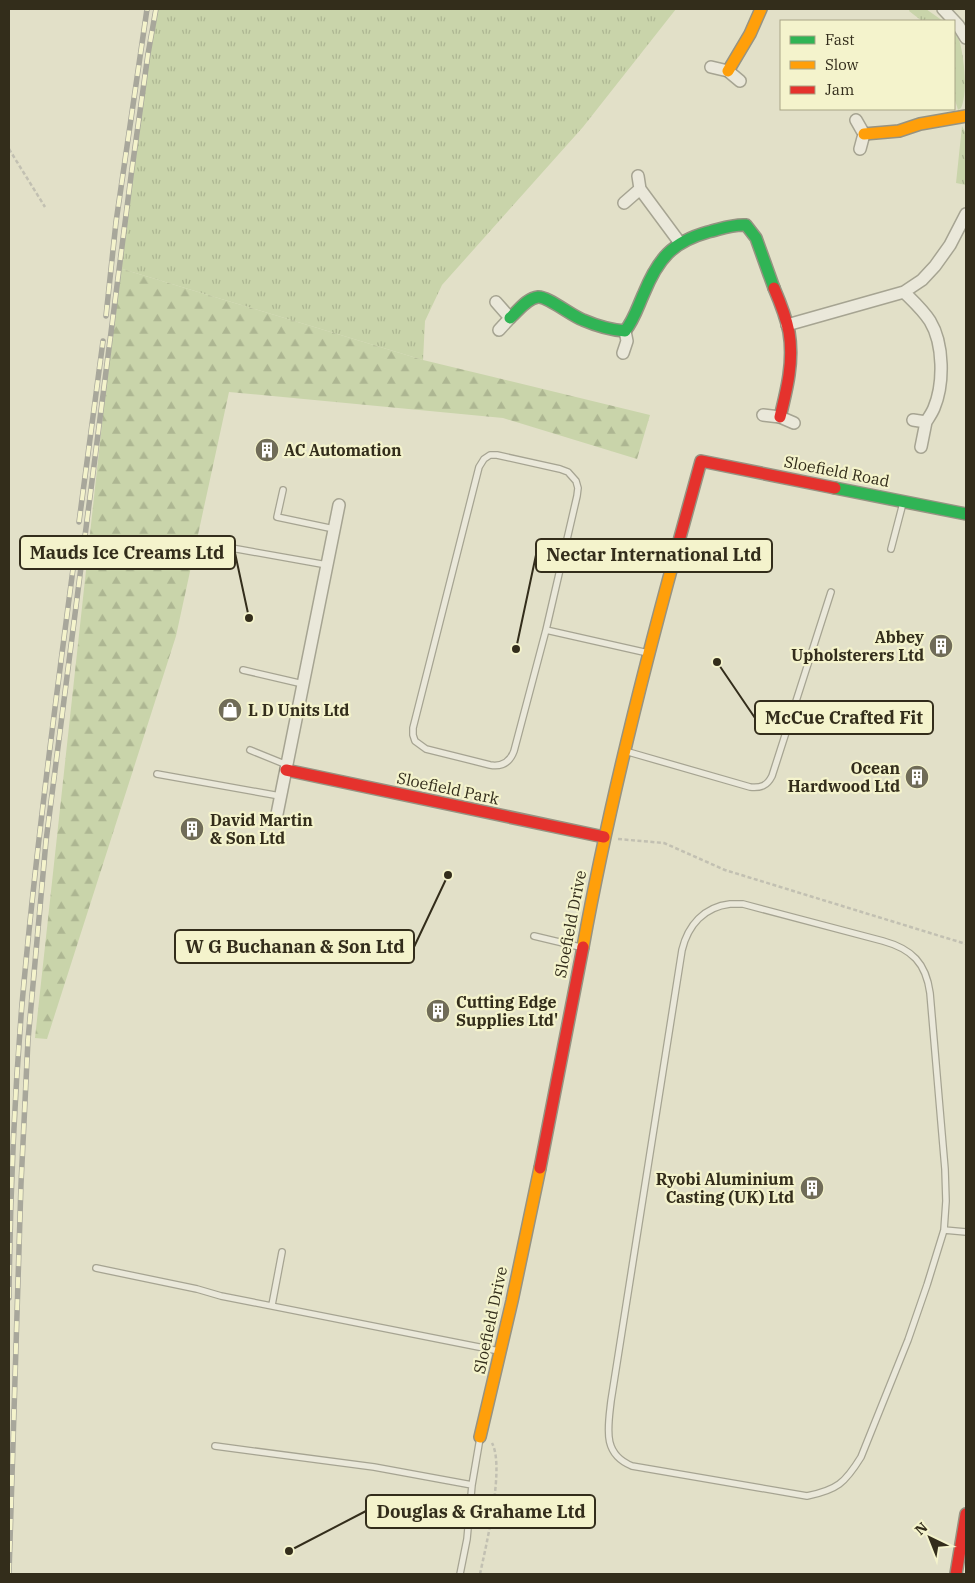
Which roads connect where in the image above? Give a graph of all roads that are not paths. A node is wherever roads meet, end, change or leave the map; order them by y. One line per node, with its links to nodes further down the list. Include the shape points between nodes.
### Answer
1 (761, 9): 7 (street)
2 (943, 9): 3 (street)
3 (953, 20)
4 (955, 22): 5 (street)
5 (966, 38)
6 (711, 67): 7 (street)
7 (728, 71): 8 (street)
8 (740, 81)
9 (966, 116): 11 (street, via 899,131)
10 (856, 120): 11 (street)
11 (864, 134): 12 (street)
12 (860, 149)
13 (638, 176): 14 (street)
14 (640, 189): 15 (street); 17 (street)
15 (624, 203)
16 (966, 214): 18 (street, via 935,266)
17 (680, 243): 21 (street, via 728,226 746,225 750,228); 23 (street, via 656,269)
18 (904, 292): 21 (street); 28 (street, via 929,319 940,354 938,390 934,408)
19 (496, 302): 20 (street)
20 (510, 318): 22 (street); 23 (street, via 533,299 544,297 582,320)
21 (787, 325): 26 (street, via 790,363)
22 (499, 330)
23 (625, 331): 24 (street, via 627,341)
24 (623, 353)
25 (763, 415): 26 (street)
26 (780, 417): 29 (street)
27 (913, 420): 28 (street)
28 (926, 422): 30 (street)
29 (794, 423)
30 (920, 447)
31 (701, 461): 33 (street, Sloefield Road); 42 (street, Sloefield Drive)
32 (283, 490): 36 (lane, via 277,517)
33 (904, 501): 35 (street, Sloefield Road); 38 (lane)
34 (339, 505): 36 (street)
35 (966, 514)
36 (334, 529): 39 (street)
37 (226, 546): 39 (lane)
38 (891, 548)
39 (327, 565): 44 (street)
40 (831, 592): 46 (lane, via 769,783 759,788 750,787)
41 (546, 630): 41 (lane, via 514,750 506,763 490,765 426,749 415,741 413,728 479,467 490,455 564,470 578,484); 42 (lane)
42 (648, 653): 46 (street, Sloefield Drive)
43 (243, 670): 44 (lane)
44 (303, 684): 47 (street)
45 (250, 750): 47 (lane)
46 (623, 750): 51 (street, Sloefield Drive)
47 (286, 767): 49 (street); 51 (street, Sloefield Park)
48 (157, 774): 49 (lane)
49 (280, 796): 50 (street)
50 (276, 819)
51 (604, 837): 53 (street, Sloefield Drive)
52 (534, 936): 53 (lane)
53 (582, 948): 59 (street, Sloefield Drive, via 560,1072)
54 (944, 1230): 54 (lane, via 908,1340 861,1456 835,1487 807,1496 639,1467 620,1460 613,1451 609,1437 611,1401 682,950 692,924 707,911 723,905 743,904 891,943 910,953 920,963 930,993 945,1169); 55 (lane)
55 (966, 1232)
56 (282, 1252): 58 (lane)
57 (96, 1268): 58 (lane)
58 (272, 1306): 59 (lane)
59 (501, 1351): 60 (street, Sloefield Drive)
60 (480, 1437): 62 (lane, Sloefield Drive)
61 (215, 1446): 62 (lane, via 374,1467)
62 (472, 1485): 65 (lane, Sloefield Drive)
63 (966, 1514): 64 (street)
64 (963, 1555): 66 (street)
65 (460, 1574)
66 (956, 1574)

